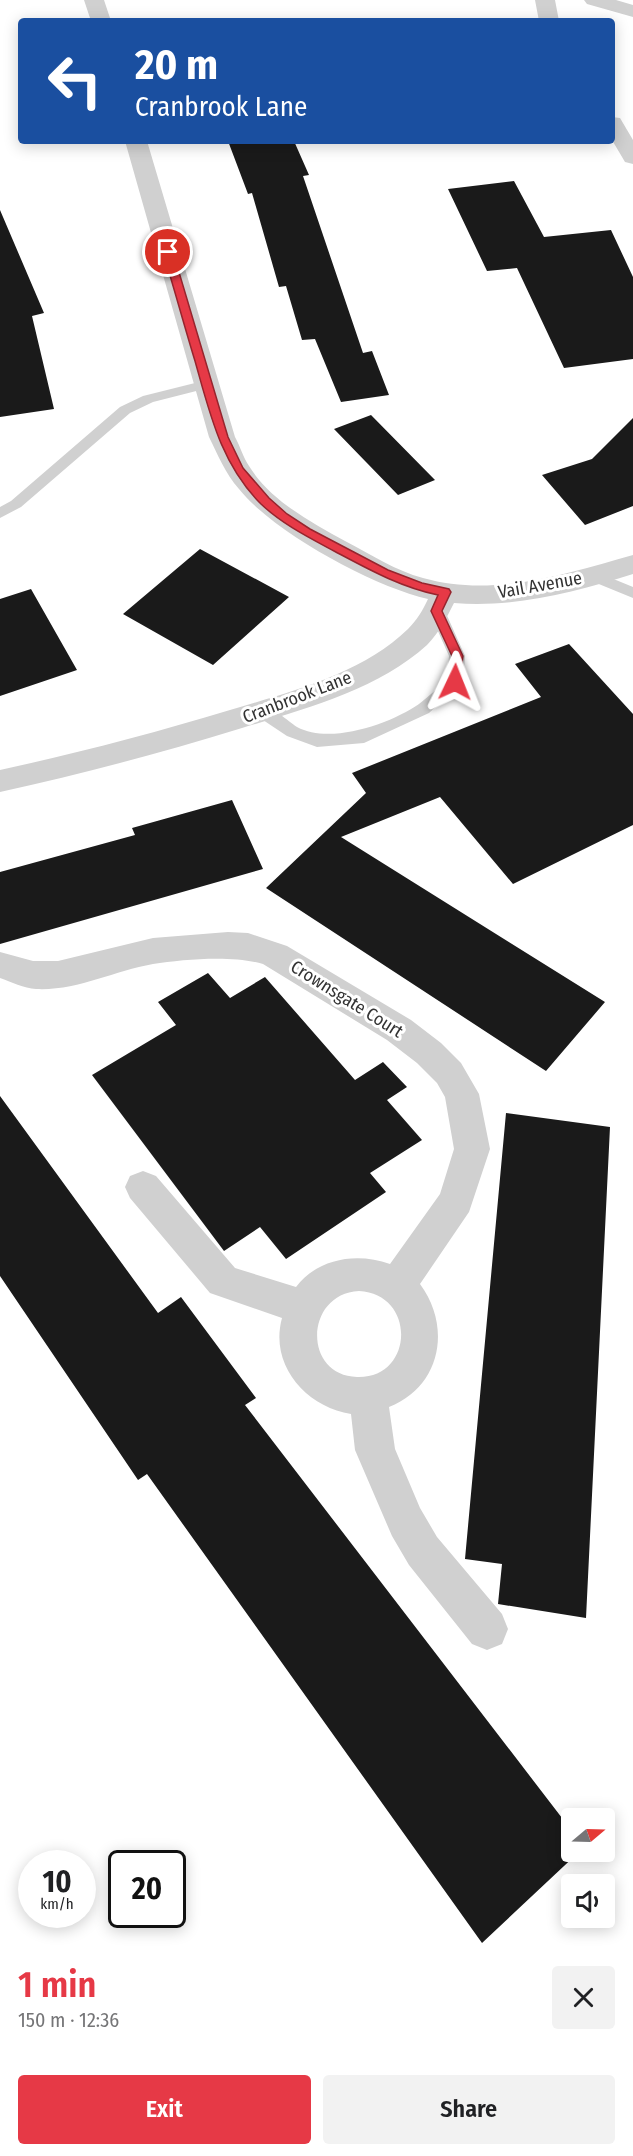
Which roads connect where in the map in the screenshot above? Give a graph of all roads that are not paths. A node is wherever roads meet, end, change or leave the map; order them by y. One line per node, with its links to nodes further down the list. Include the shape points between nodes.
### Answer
1 (94, 0): 5 (street)
2 (545, 0): 6 (street)
3 (594, 0): 4 (street)
4 (633, 11)
5 (100, 18)
6 (548, 18)
7 (615, 128): 9 (street)
8 (137, 144): 10 (street)
9 (633, 157)
10 (207, 384): 11 (lane, via 148,399 125,410); 15 (street, via 222,437 234,462 265,501 306,531 419,587)
11 (0, 513)
12 (633, 564): 13 (street, Vail Avenue)
13 (594, 576): 14 (lane); 15 (street, Vail Avenue)
14 (633, 593)
15 (441, 602): 16 (street, Cranbrook Lane, via 417,637 387,658 334,686); 16 (lane, via 458,656 455,682 423,709 364,737 317,741 293,732)
16 (263, 712): 17 (street, Cranbrook Lane, via 152,746)
17 (0, 781)
18 (0, 965): 20 (street, Crownsgate Court, via 33,975 58,975 153,951 248,946 275,955 399,1030 429,1053 449,1073 462,1095 472,1149 456,1201)
19 (143, 1187): 21 (street, via 223,1281)
20 (396, 1287): 21 (street, via 371,1277 344,1276 320,1288); 22 (street, via 411,1301 420,1320 422,1339 417,1359 406,1376 389,1388)
21 (302, 1307): 22 (street, via 296,1343 313,1376 348,1394)
22 (368, 1394): 23 (street, via 375,1450 406,1522 423,1551)
23 (487, 1629)

